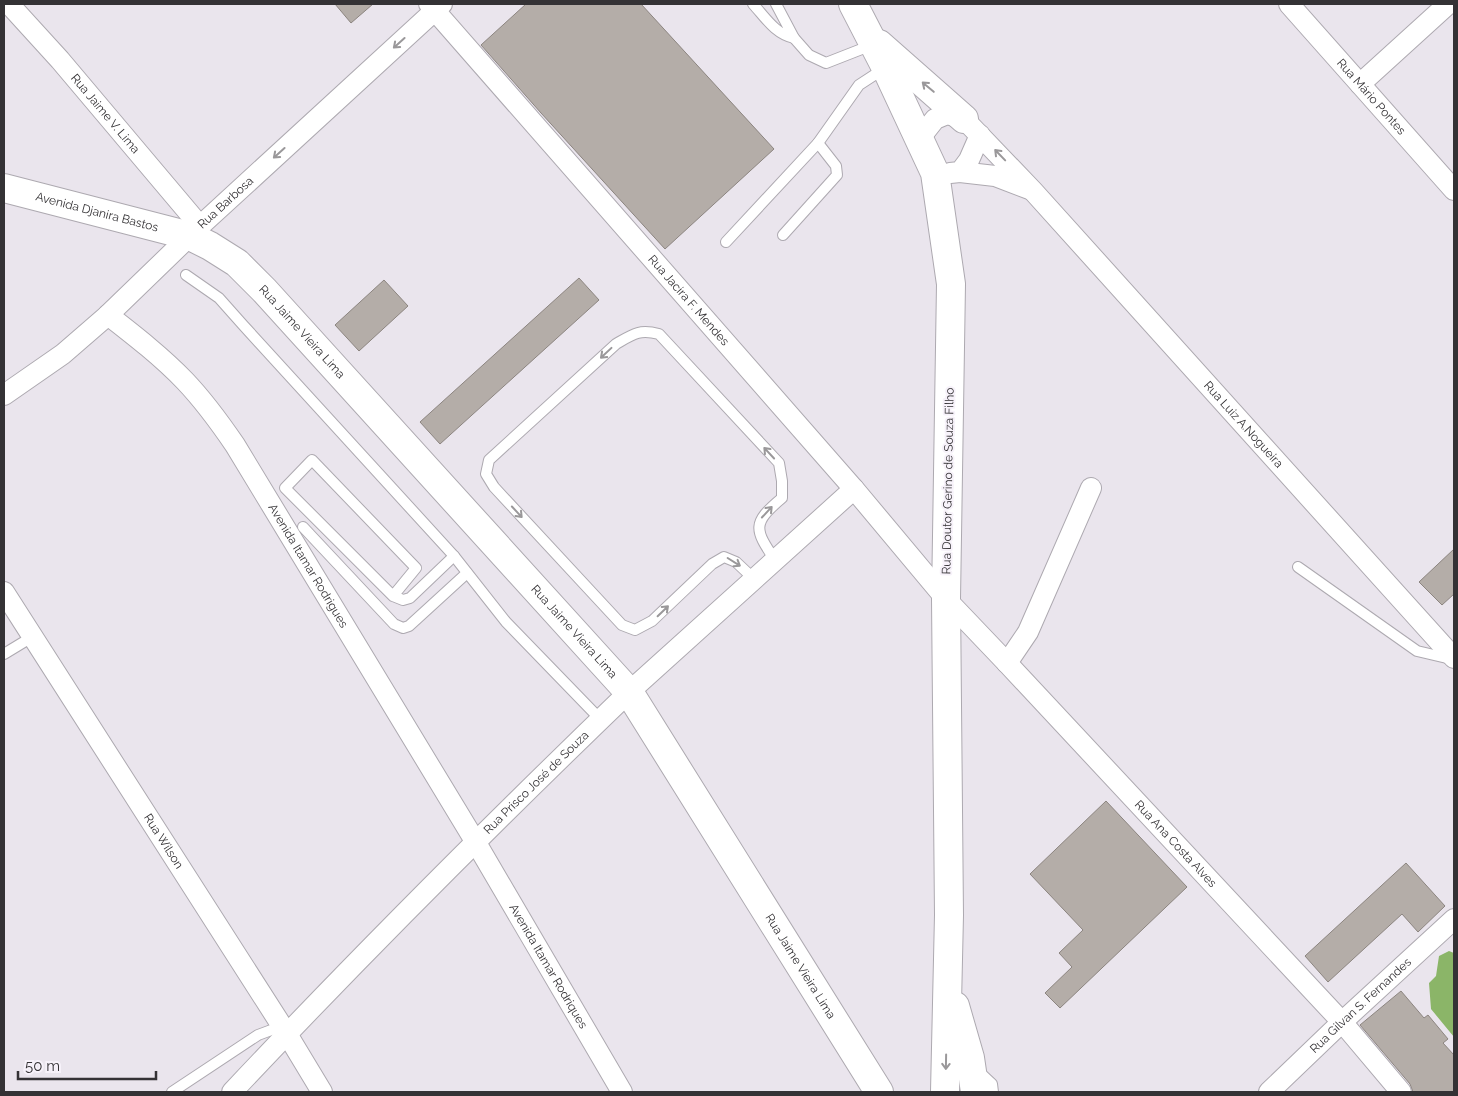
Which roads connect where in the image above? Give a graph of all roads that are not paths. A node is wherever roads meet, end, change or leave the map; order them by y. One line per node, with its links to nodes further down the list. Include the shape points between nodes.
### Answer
1 (9, 4): 19 (street, Rua Jaime V. Lima, via 60,60)
2 (752, 4): 8 (lane, via 773,27)
3 (776, 4): 8 (lane)
4 (853, 4): 9 (main road, Rua Doutor Gerino de Souza Filho)
5 (1289, 4): 11 (street, Rua Mário Pontes)
6 (1448, 4): 11 (street)
7 (436, 6): 19 (street, Rua Barbosa, one-way to 19); 26 (street, Rua Jacira F. Mendes)
8 (794, 38): 9 (lane, via 809,55 826,63)
9 (872, 40): 10 (main road, Rua Doutor Gerino de Souza Filho); 12 (main road, one-way to 9)
10 (886, 68): 13 (main road, Rua Doutor Gerino de Souza Filho); 14 (lane, via 858,85)
11 (1360, 84): 17 (street, Rua Mário Pontes)
12 (972, 127): 13 (street, via 947,114 934,119); 15 (street, via 969,160); 18 (street, Rua Luiz A.Nogueira, one-way to 12)
13 (920, 138): 15 (main road, Rua Doutor Gerino de Souza Filho)
14 (818, 143): 20 (lane, via 836,166 837,176); 21 (lane)
15 (947, 173): 18 (street, Rua Luiz A.Nogueira, via 995,176); 35 (main road, Rua Doutor Gerino de Souza Filho, via 951,284)
16 (4, 188): 19 (main road, Avenida Djanira Bastos)
17 (1454, 190)
18 (1033, 191): 38 (street, Rua Luiz A.Nogueira)
19 (195, 231): 23 (street, Rua Barbosa); 40 (main road, Rua Jaime Vieira Lima, via 264,290)
20 (783, 235)
21 (726, 242)
22 (186, 274): 28 (lane, via 219,298)
23 (108, 315): 24 (street, Rua Barbosa, via 63,354); 42 (street, Avenida Itamar Rodrigues, via 184,380 213,413)
24 (4, 395)
25 (1091, 488): 39 (street, via 1028,632)
26 (854, 489): 29 (street, Rua Prisco José de Souza); 35 (street, Rua Jacira F. Mendes)
27 (304, 527): 31 (lane, via 394,624 403,628)
28 (454, 556): 31 (lane); 34 (lane, via 410,598 403,600)
29 (775, 560): 32 (street, Rua Prisco José de Souza); 32 (lane, one-way to 32, via 763,542 759,528 760,519 782,498 779,463 659,334 635,332 616,344 489,460 486,474 494,487 622,625 635,630 652,621 724,556 736,562)
30 (1298, 567): 38 (lane, via 1417,651)
31 (467, 572): 41 (lane, via 506,622)
32 (754, 579): 40 (street, Rua Prisco José de Souza)
33 (4, 592): 36 (street, Rua Wilson)
34 (392, 596): 34 (lane, via 416,568 312,460 285,488)
35 (946, 599): 39 (street, Rua Ana Costa Alves); 44 (main road, Rua Doutor Gerino de Souza Filho)
36 (32, 637): 37 (lane); 46 (street, Rua Wilson)
37 (4, 654)
38 (1454, 659)
39 (1007, 663): 45 (street, Rua Ana Costa Alves)
40 (629, 692): 41 (street, Rua Prisco José de Souza); 52 (main road, Rua Jaime Vieira Lima)
41 (600, 719): 42 (street, Rua Prisco José de Souza)
42 (475, 841): 46 (street, Rua Prisco José de Souza); 51 (street, Avenida Itamar Rodriques)
43 (1454, 919): 45 (street, Rua Gilvan S. Fernandes)
44 (947, 979): 47 (main road, Rua Doutor Gerino de Souza Filho); 53 (main road, Rua Doutor Gerino de Souza Filho, one-way to 53)
45 (1342, 1022): 56 (street, Rua Gilvan S. Fernandes); 57 (street, Rua Ana Costa Alves)
46 (285, 1030): 48 (lane, via 258,1035); 49 (street, Rua Prisco José de Souza); 50 (street, Rua Wilson)
47 (971, 1065): 54 (main road, Rua Doutor Gerino de Souza Filho); 55 (lane, via 992,1084)
48 (172, 1092)
49 (232, 1092)
50 (322, 1092)
51 (622, 1092)
52 (879, 1092)
53 (945, 1092)
54 (975, 1092)
55 (993, 1092)
56 (1269, 1092)
57 (1401, 1092)

